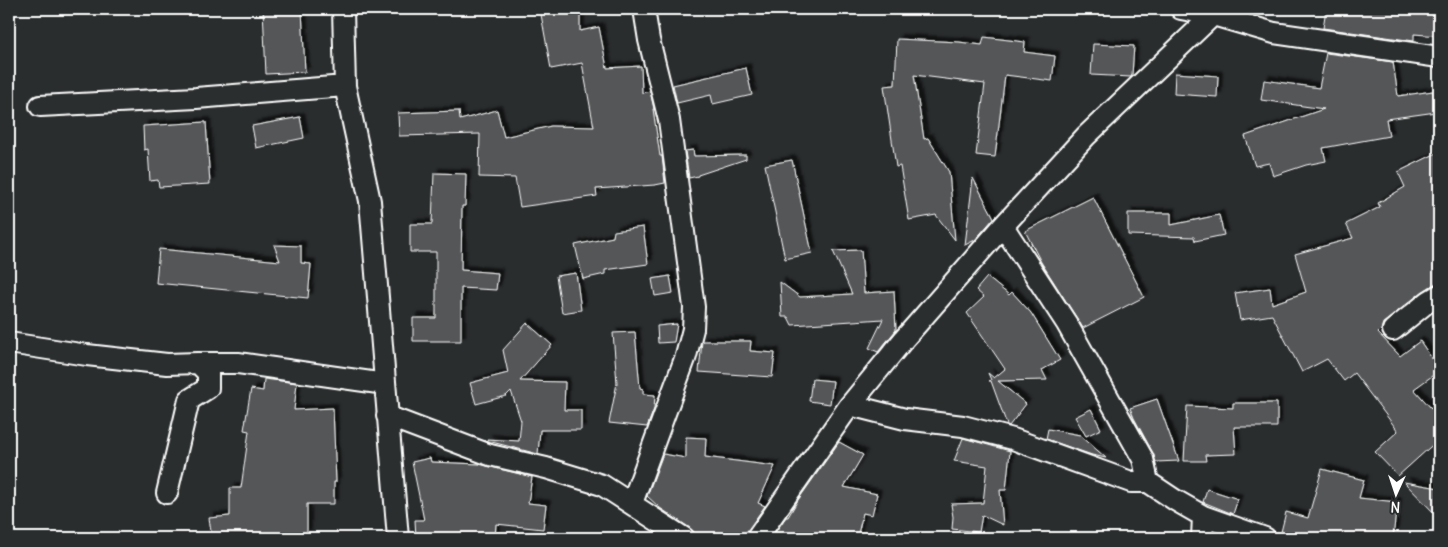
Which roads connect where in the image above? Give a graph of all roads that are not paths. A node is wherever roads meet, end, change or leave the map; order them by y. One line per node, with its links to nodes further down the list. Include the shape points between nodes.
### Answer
1 (343, 9): 6 (street)
2 (644, 9): 18 (street, via 669,120 694,307 693,329 686,356)
3 (1181, 9): 4 (street)
4 (1228, 15): 5 (street, via 1274,33); 8 (street, via 1086,136)
5 (1439, 57)
6 (345, 86): 7 (street); 13 (street, via 370,202)
7 (40, 106)
8 (1003, 226): 14 (street); 16 (street, via 1067,324 1143,459)
9 (1439, 295): 10 (street)
10 (1393, 330)
11 (9, 343): 12 (street, via 167,364)
12 (198, 362): 13 (street, via 238,363); 17 (street, via 208,373 208,388 189,400)
13 (385, 384): 15 (street)
14 (850, 405): 16 (street, via 905,419 963,426 1013,439 1131,482); 22 (street)
15 (387, 416): 18 (street, via 490,455 602,485); 20 (street)
16 (1148, 482): 19 (street)
17 (166, 493)
18 (632, 503): 21 (street)
19 (1203, 516): 23 (street); 24 (street)
20 (398, 538)
21 (684, 538)
22 (757, 538)
23 (1202, 538)
24 (1265, 538)

